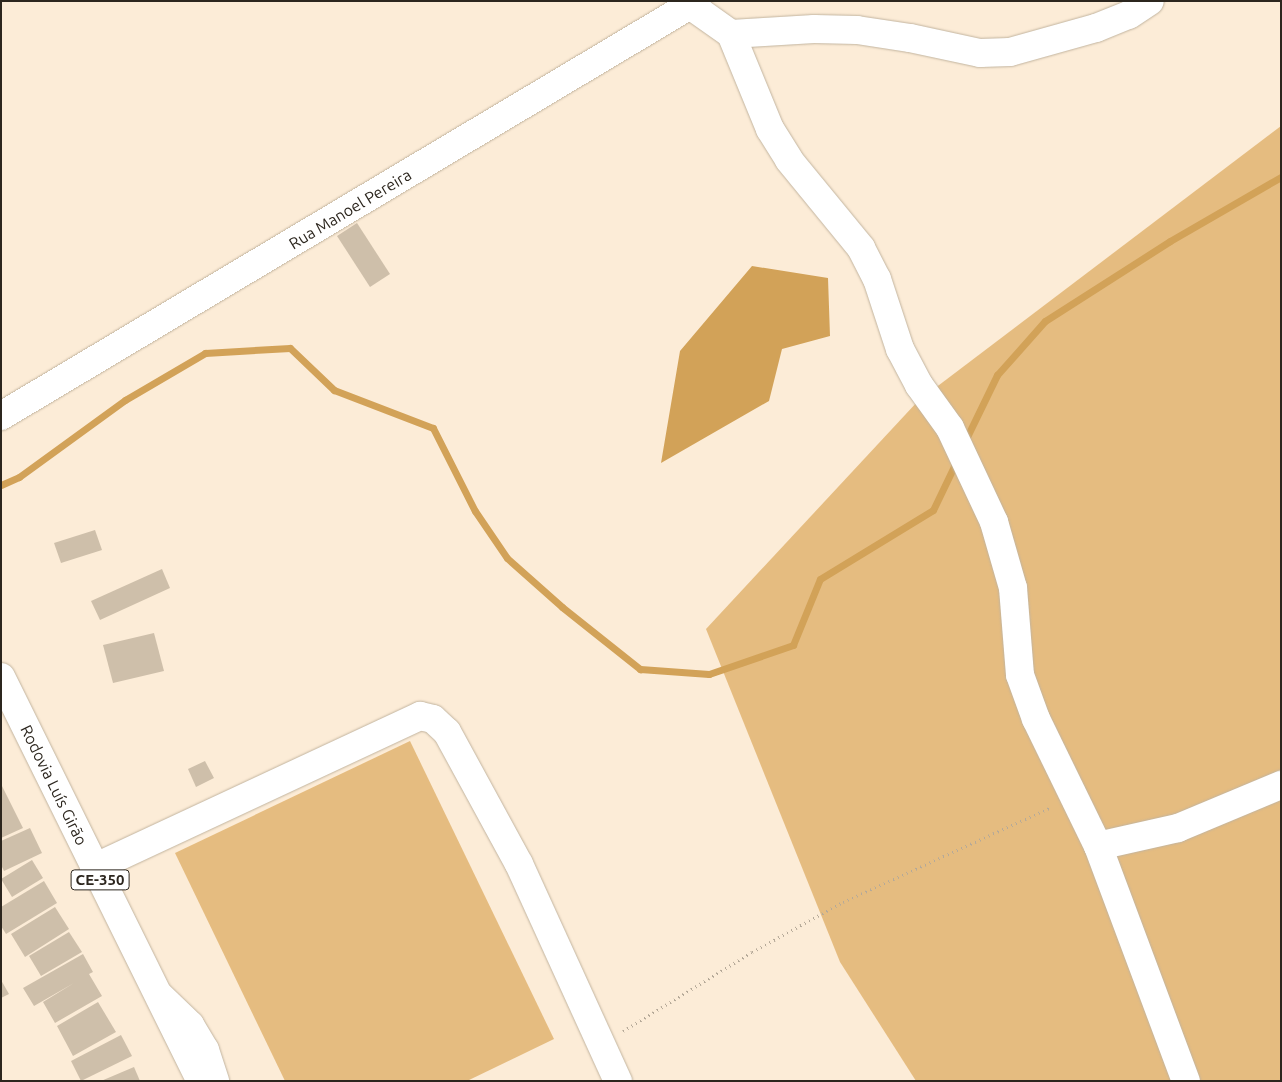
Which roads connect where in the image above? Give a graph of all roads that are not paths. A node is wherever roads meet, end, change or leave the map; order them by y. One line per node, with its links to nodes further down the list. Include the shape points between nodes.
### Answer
1 (1150, 1): 3 (street, via 1129,15 1096,28 1010,52 980,53 857,30)
2 (692, 3): 3 (street); 4 (street, Rua Manoel Pereira)
3 (731, 34): 7 (street, via 770,129 789,160 861,248 877,279 900,350 919,385 950,428 994,522 1013,588 1020,675 1036,719)
4 (1, 416)
5 (1, 677): 8 (street, Rodovia Luís Girão / CE-350)
6 (1281, 785): 7 (street, via 1178,828)
7 (1098, 846): 11 (street)
8 (94, 868): 9 (street, Rodovia Luís Girão / CE-350); 10 (street, via 420,716 433,720 447,732 519,864)
9 (199, 1079)
10 (618, 1081)
11 (1186, 1081)

